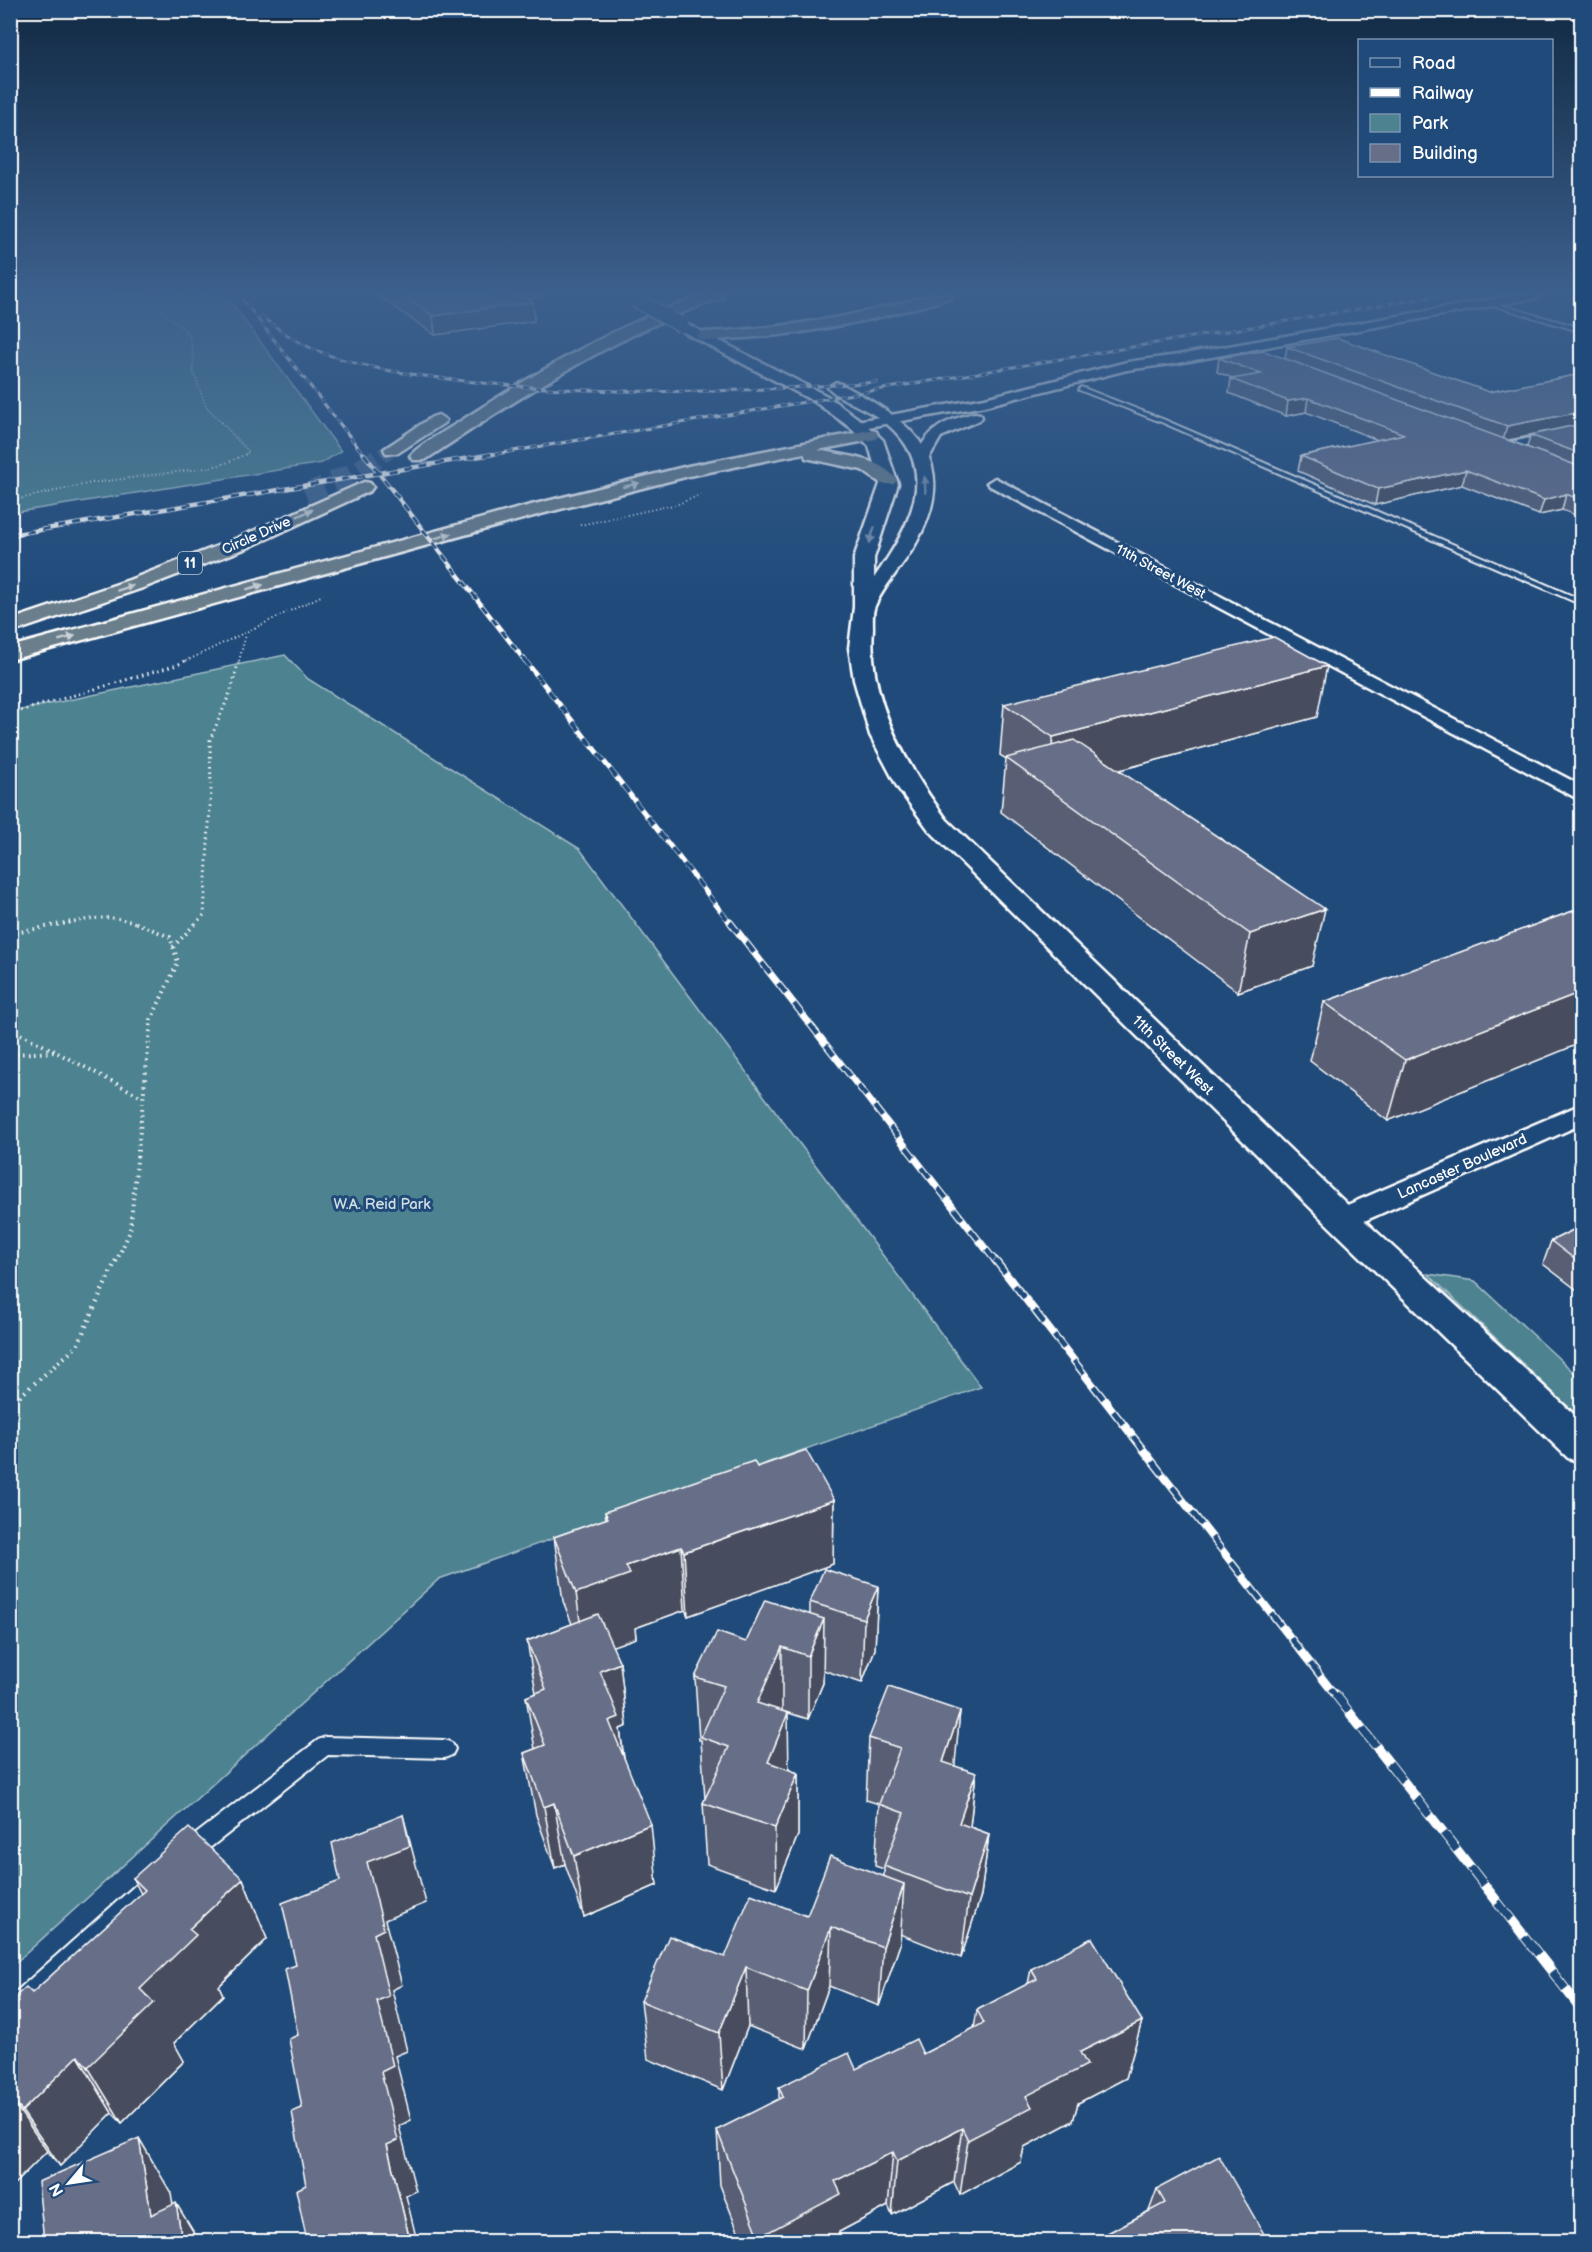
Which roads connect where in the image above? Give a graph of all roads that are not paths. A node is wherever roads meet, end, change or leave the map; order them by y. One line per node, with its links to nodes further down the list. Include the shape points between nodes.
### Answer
1 (509, 400): 16 (highway)
2 (820, 400): 12 (main road)
3 (860, 400): 11 (main road, 11th Street West)
4 (872, 400): 8 (street, via 910,407)
5 (993, 400): 8 (street)
6 (1040, 400): 10 (street)
7 (1109, 400): 22 (lane)
8 (985, 402): 11 (street)
9 (448, 414): 14 (highway)
10 (977, 417): 11 (street); 17 (street, via 936,432)
11 (896, 424): 12 (street); 17 (main road, 11th Street West)
12 (863, 430): 15 (highway); 19 (main road, via 877,444)
13 (1581, 431): 18 (street, via 1496,446)
14 (392, 450)
15 (792, 451): 19 (highway, via 868,466); 25 (highway, one-way to 15, via 545,507 688,471)
16 (419, 456)
17 (922, 458): 23 (main road, 11th Street West, one-way to 17, via 917,528 926,492)
18 (1532, 459)
19 (888, 480): 23 (main road, 11th Street West, one-way to 23, via 864,558)
20 (995, 483): 26 (street, 11th Street West)
21 (364, 487): 24 (highway, Circle Drive / 11, one-way to 21, via 240,544)
22 (1581, 603)
23 (864, 607): 28 (main road, 11th Street West, via 860,648 882,735 910,788 931,816)
24 (10, 627)
25 (10, 654)
26 (1581, 795)
27 (1581, 1113): 28 (street, Lancaster Boulevard)
28 (1342, 1219): 29 (main road, 11th Street West)
29 (1581, 1447)
30 (446, 1749): 31 (lane, via 325,1746 172,1865)
31 (10, 2012)

